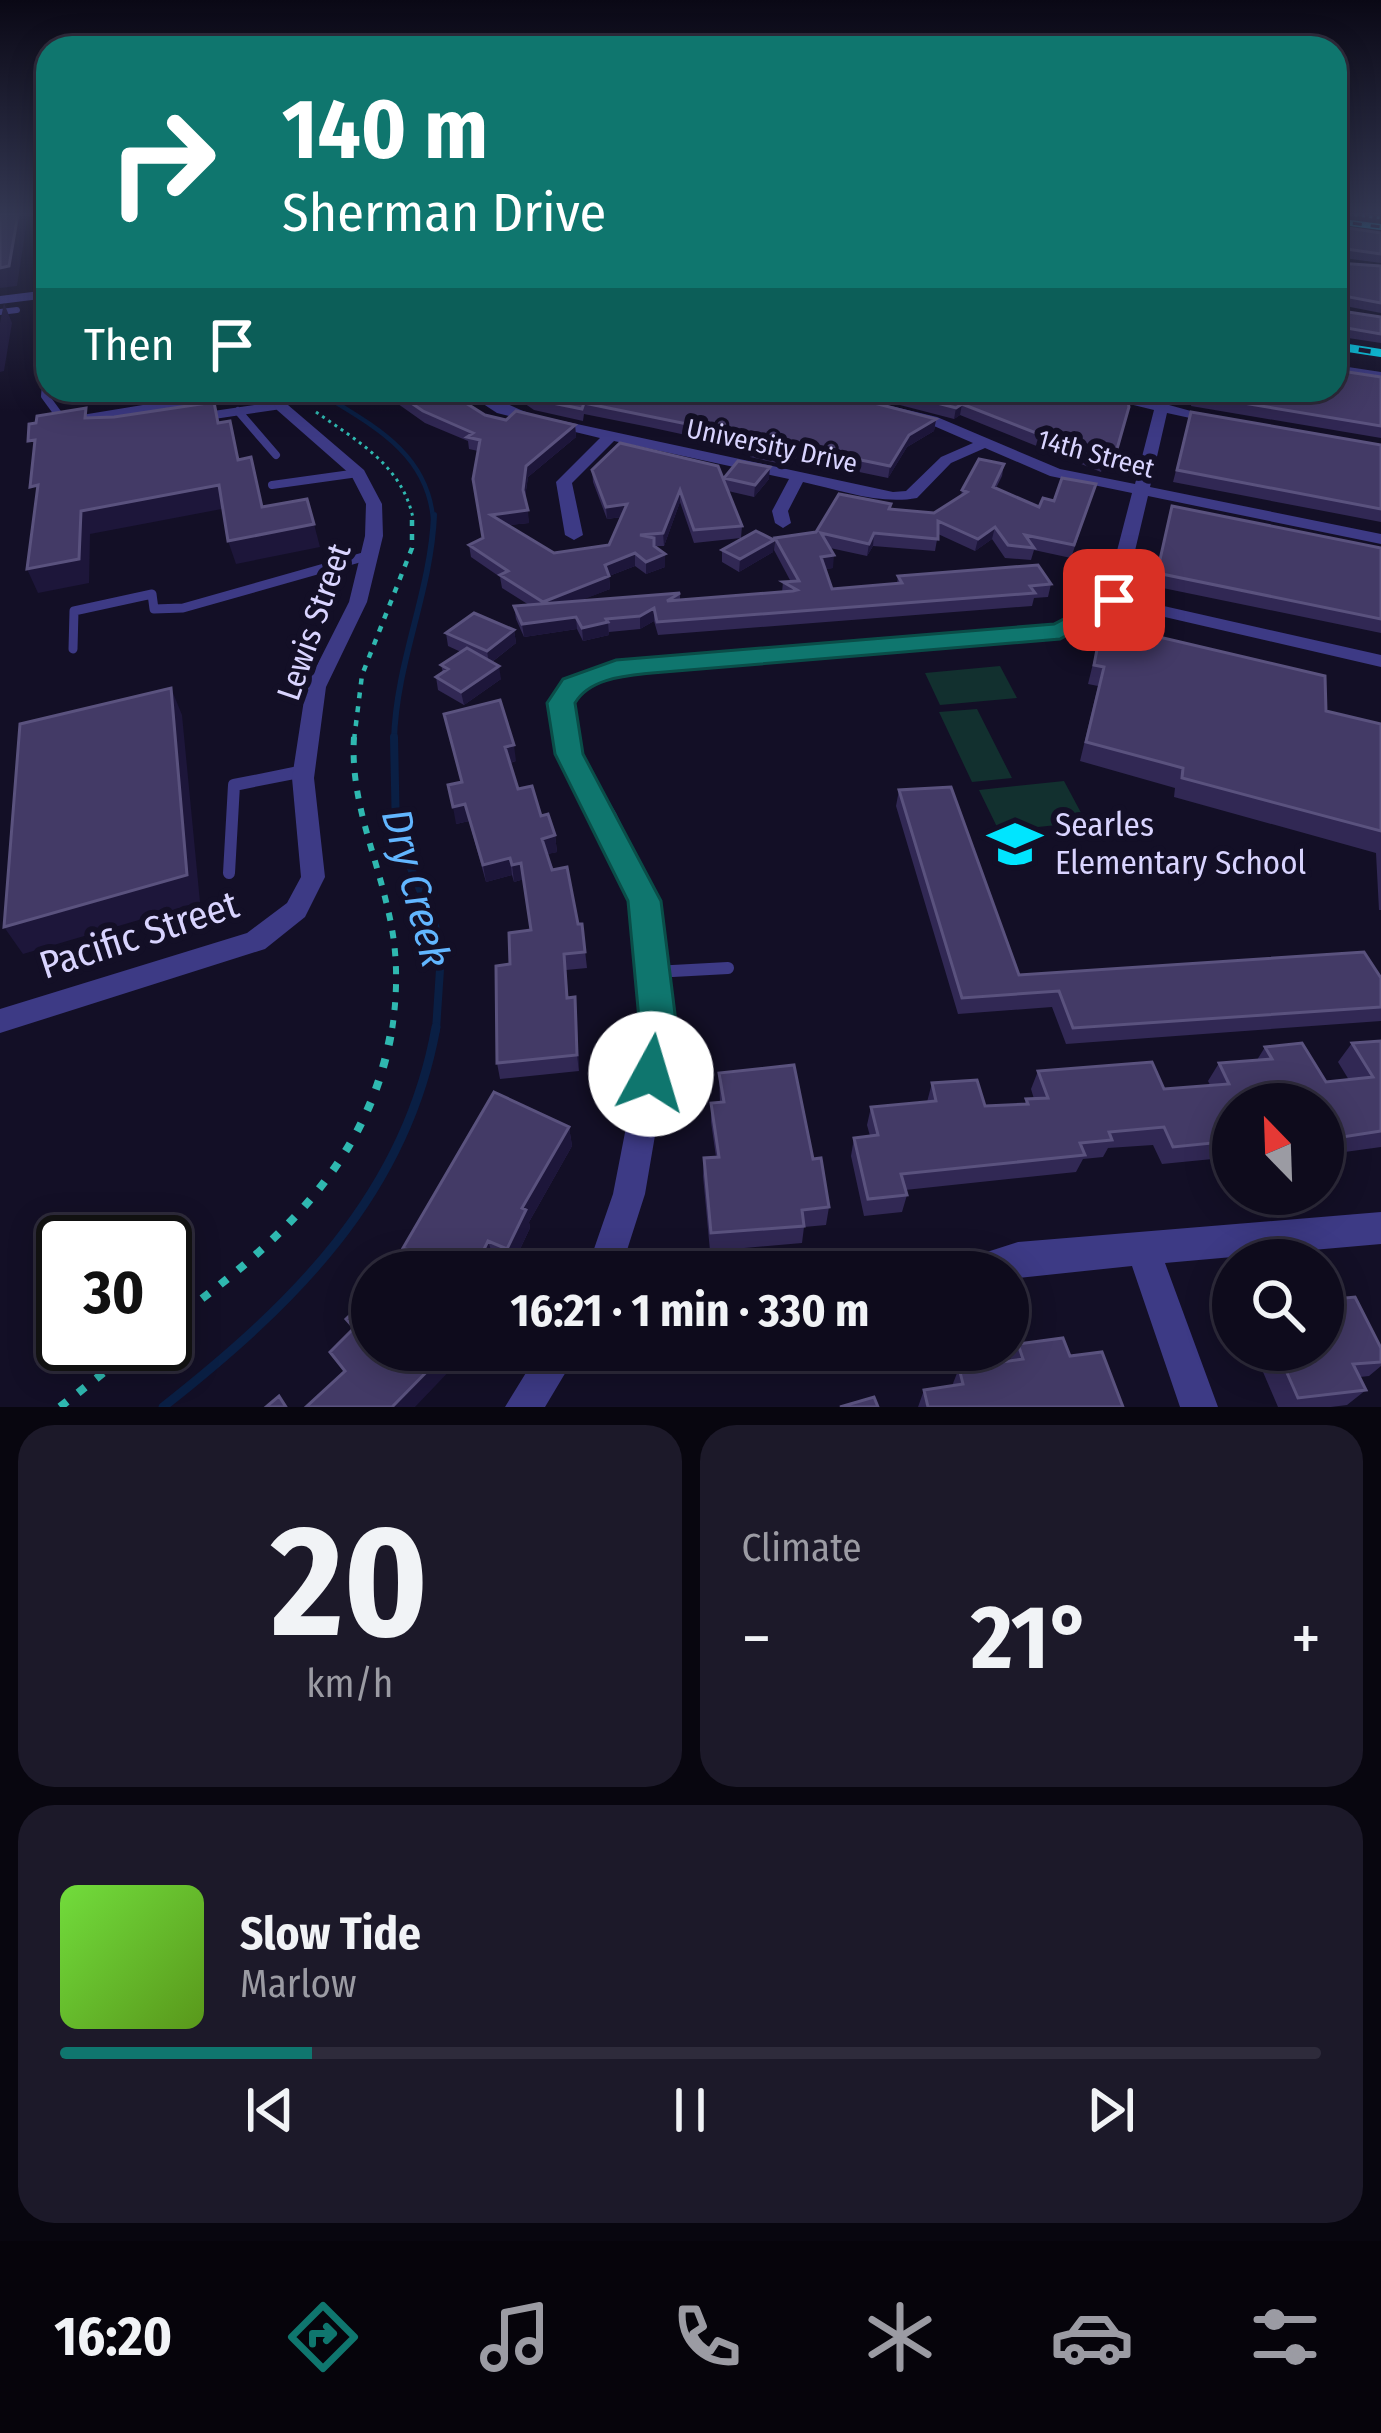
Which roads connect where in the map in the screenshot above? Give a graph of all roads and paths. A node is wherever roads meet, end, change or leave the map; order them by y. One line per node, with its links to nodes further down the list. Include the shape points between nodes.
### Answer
1 (36, 296): 2 (street)
2 (0, 300)
3 (17, 310): 4 (lane)
4 (0, 312)
5 (1347, 371): 6 (street)
6 (1381, 376)
7 (49, 402): 8 (lane, via 64,422)
8 (185, 402)
9 (265, 402): 17 (lane)
10 (281, 402): 23 (street)
11 (305, 402): 44 (path, via 390,470 413,518 411,561 358,690 352,759 398,977 378,1093 346,1152 306,1210)
12 (491, 402): 20 (street, University Drive, via 514,415)
13 (868, 402): 21 (street, 14th Street)
14 (1128, 402): 16 (street)
15 (1162, 402): 16 (street)
16 (1160, 410): 19 (street); 26 (street)
17 (238, 411): 18 (lane); 22 (lane)
18 (191, 419)
19 (1226, 421)
20 (611, 436): 24 (street, University Drive); 28 (street, via 564,482)
21 (985, 443): 24 (street, University Drive, via 946,460 901,497); 26 (street, 14th Street, via 1055,473)
22 (276, 455)
23 (358, 473): 25 (lane); 30 (street, Lewis Street, via 374,505)
24 (798, 478): 27 (street)
25 (272, 485)
26 (1138, 492): 29 (street, 14th Street); 31 (street)
27 (783, 523)
28 (574, 535)
29 (1381, 539)
30 (370, 555): 32 (lane, via 183,608 154,609 152,594 74,611); 34 (street, Lewis Street, via 358,602 316,687)
31 (1114, 600): 33 (street); 38 (street, via 1060,632 652,665 572,685 561,703 569,754 644,901)
32 (73, 649)
33 (1381, 661)
34 (304, 771): 35 (lane, via 234,785); 36 (street, Lewis Street, via 313,877)
35 (229, 873)
36 (296, 910): 39 (street, Pacific Street, via 256,941)
37 (728, 968): 38 (lane)
38 (653, 972): 42 (street, via 655,1052)
39 (0, 1021)
40 (1381, 1228): 41 (street)
41 (1142, 1247): 43 (street); 49 (street)
42 (610, 1251)
43 (1029, 1258)
44 (192, 1306)
45 (106, 1371): 47 (path)
46 (547, 1371): 48 (street)
47 (60, 1407)
48 (524, 1407)
49 (1199, 1407)

